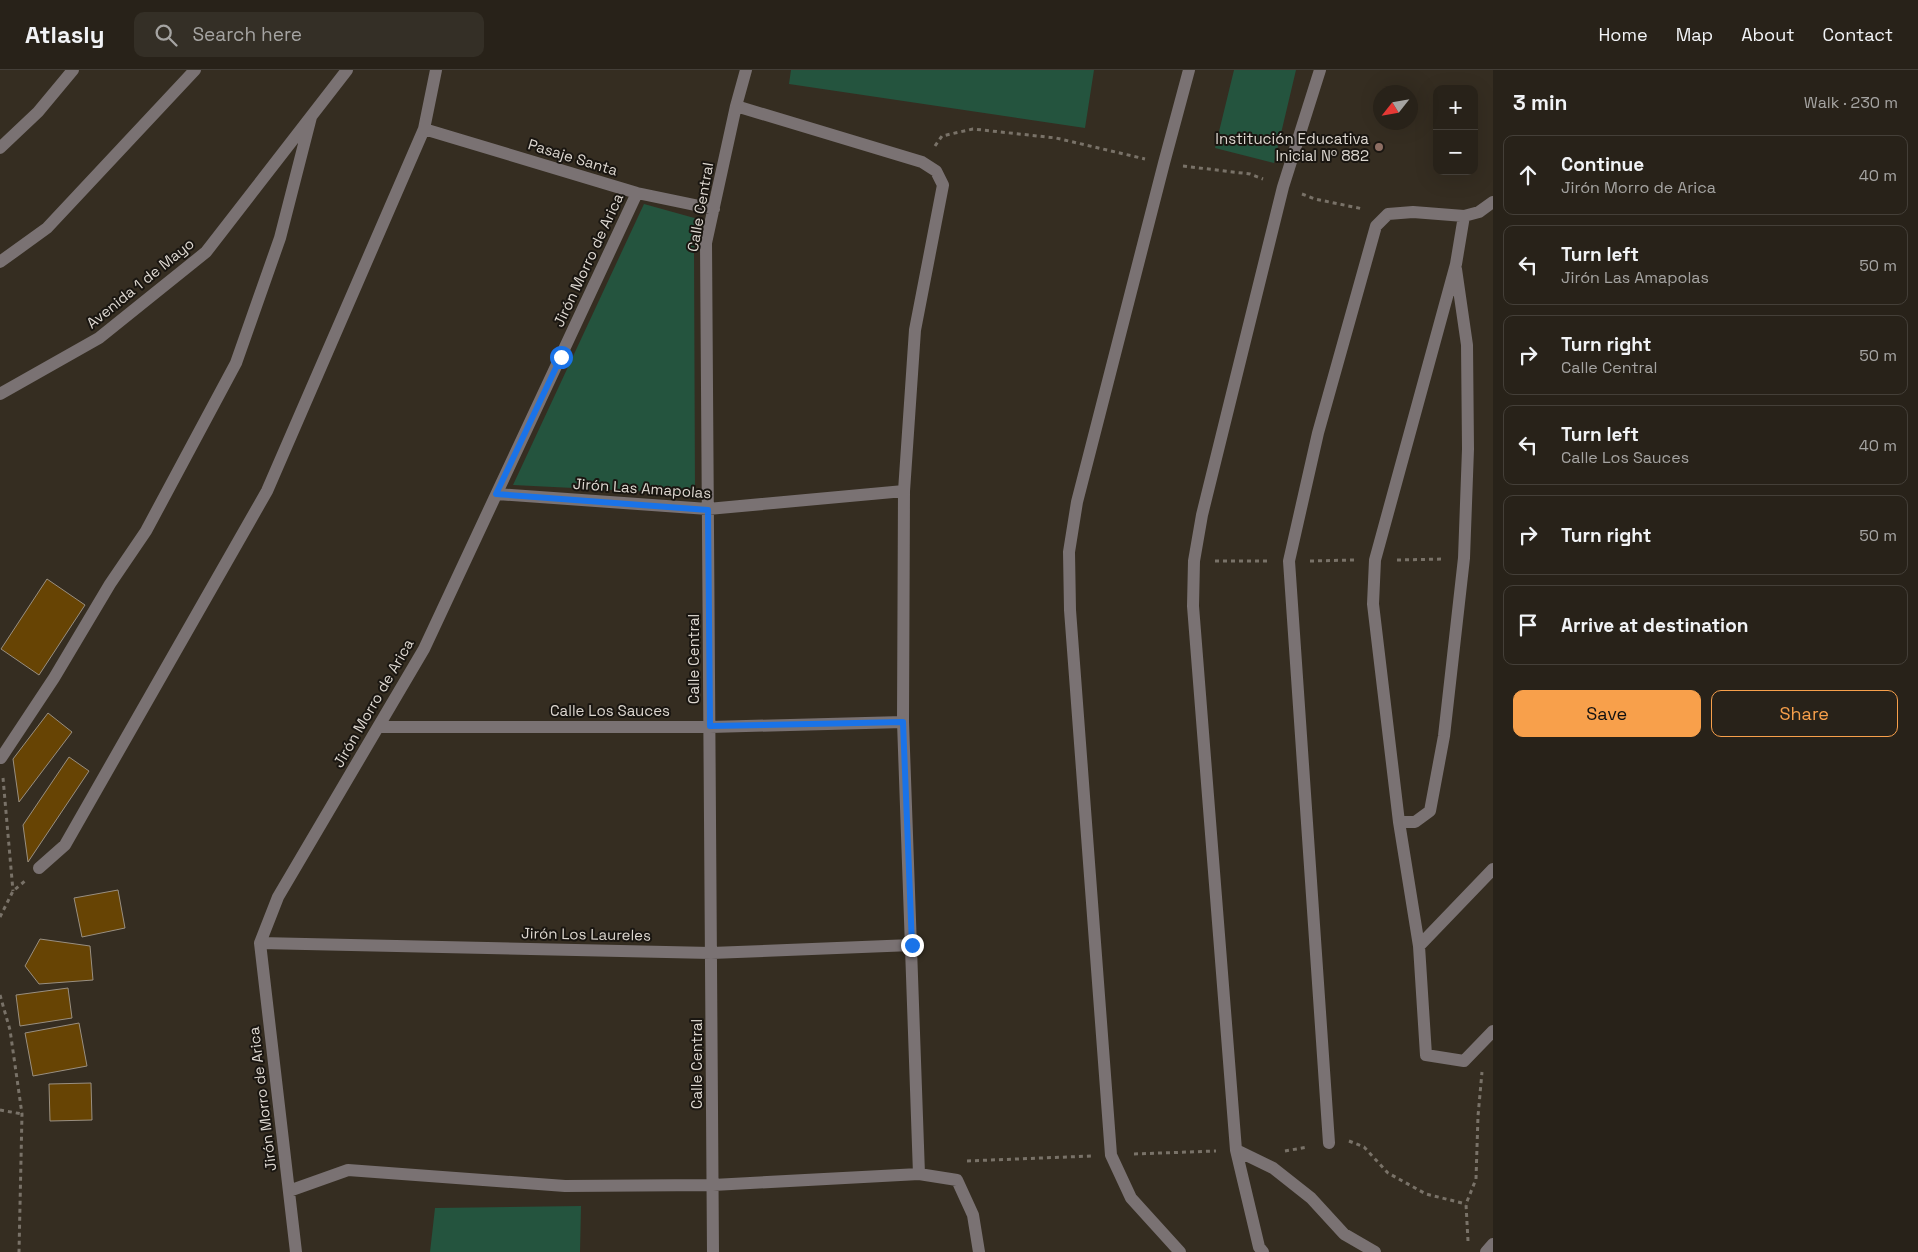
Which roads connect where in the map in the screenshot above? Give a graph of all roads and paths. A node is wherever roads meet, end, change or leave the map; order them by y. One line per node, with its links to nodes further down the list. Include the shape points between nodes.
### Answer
1 (74, 70): 11 (street, via 38,112)
2 (195, 70): 16 (street, via 47,228)
3 (347, 70): 9 (street, Avenida 1 de Mayo)
4 (436, 70): 10 (street)
5 (746, 70): 8 (street, Calle Central)
6 (1189, 70): 45 (street, via 1077,502 1069,552 1070,610)
7 (1320, 70): 24 (street, via 1283,187 1202,515)
8 (736, 106): 14 (street, Calle Central); 19 (street, via 922,162 936,171 943,185 915,330)
9 (311, 117): 18 (street, Avenida 1 de Mayo, via 206,252 100,338); 29 (street, via 280,238 236,363 146,530)
10 (424, 129): 12 (street, Pasaje Santa); 31 (street, via 267,491 66,845)
11 (0, 148)
12 (637, 194): 14 (street, Pasaje Santa); 20 (street, Jirón Morro de Arica)
13 (1493, 202): 15 (street, via 1479,212)
14 (714, 209): 21 (street, Calle Central, via 706,243)
15 (1464, 216): 17 (street); 25 (street, via 1413,212 1388,214 1376,226 1318,433)
16 (0, 262)
17 (1456, 264): 22 (street, via 1467,345); 23 (street)
18 (0, 394)
19 (904, 490): 21 (street, Jirón Las Amapolas); 26 (street)
20 (496, 494): 21 (street, Jirón Las Amapolas); 28 (street, Jirón Morro de Arica, via 424,650)
21 (708, 510): 27 (street, Calle Central)
22 (1464, 558): 23 (path); 30 (street, via 1444,736 1430,811 1415,822)
23 (1374, 560): 25 (path); 30 (street, via 1373,604)
24 (1194, 561): 25 (path); 44 (street, via 1193,606)
25 (1289, 561): 43 (street)
26 (903, 722): 27 (street, Calle Los Sauces); 36 (street)
27 (710, 726): 28 (street, Calle Los Sauces); 38 (street, Calle Central)
28 (378, 727): 35 (street, Jirón Morro de Arica, via 278,897)
29 (1, 758): 33 (path)
30 (1399, 822): 37 (street)
31 (39, 868): 33 (path)
32 (1493, 869): 37 (street)
33 (13, 892): 34 (path)
34 (0, 917)
35 (260, 943): 38 (street, Jirón Los Laureles); 50 (street, Jirón Morro de Arica)
36 (912, 945): 38 (street, Jirón Los Laureles); 48 (street)
37 (1419, 946): 40 (street, via 1426,1055 1464,1061)
38 (711, 953): 49 (street, Calle Central)
39 (0, 995): 42 (path, via 10,1030)
40 (1489, 1035): 51 (path, via 1478,1116 1476,1179)
41 (0, 1110): 42 (path)
42 (22, 1114): 54 (path)
43 (1329, 1143): 46 (path); 51 (path, via 1352,1141 1364,1147 1388,1173 1426,1194)
44 (1236, 1150): 45 (path); 46 (street); 59 (street, via 1259,1247)
45 (1111, 1155): 47 (path); 58 (street, via 1131,1198)
46 (1250, 1157): 60 (street, via 1273,1168 1311,1198 1344,1234)
47 (964, 1161)
48 (919, 1174): 49 (street); 57 (street, via 956,1180 973,1215)
49 (713, 1185): 50 (street, via 565,1186 348,1170); 56 (street, Calle Central)
50 (289, 1191): 55 (street, Jirón Morro de Arica)
51 (1466, 1204): 52 (path)
52 (1468, 1242)
53 (1493, 1244): 61 (street)
54 (19, 1252)
55 (296, 1252)
56 (713, 1252)
57 (979, 1252)
58 (1180, 1252)
59 (1263, 1252)
60 (1375, 1252)
61 (1486, 1252)

